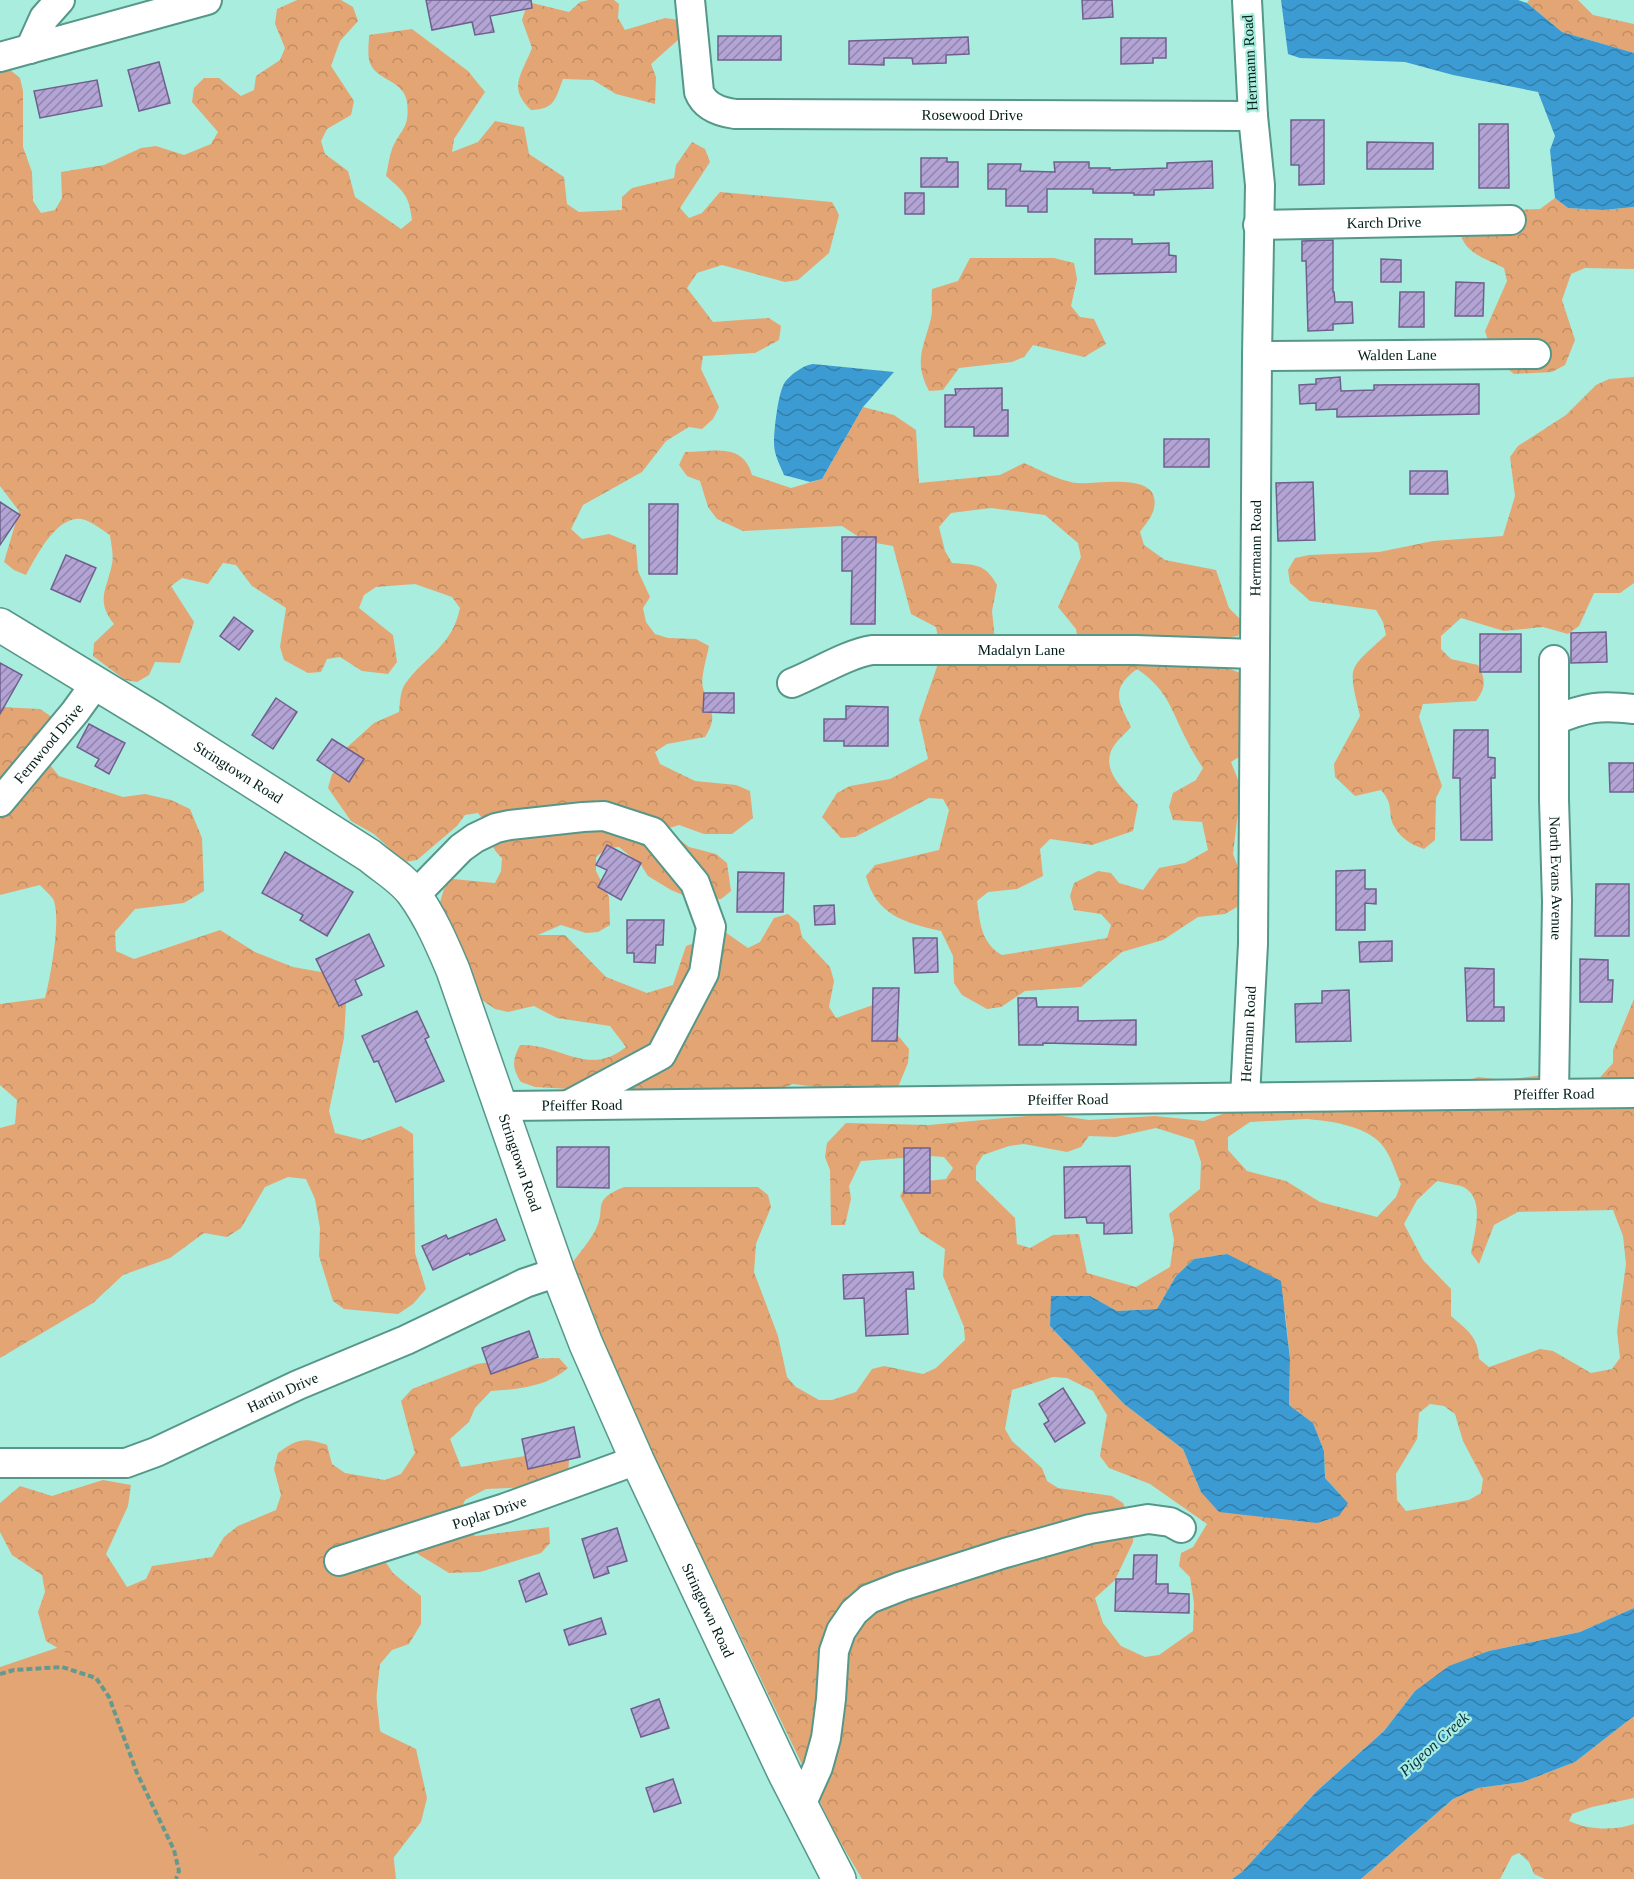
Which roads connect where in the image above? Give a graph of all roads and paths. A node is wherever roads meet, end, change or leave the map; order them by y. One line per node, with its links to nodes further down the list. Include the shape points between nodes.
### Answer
1 (60, 0): 6 (street, via 44,18)
2 (207, 0): 5 (street)
3 (690, 0): 8 (street, Rosewood Drive, via 699,92 710,106 735,114)
4 (1247, 0): 8 (street, Herrmann Road)
5 (161, 7): 6 (street)
6 (30, 49): 7 (street)
7 (0, 57)
8 (1252, 116): 10 (street, Herrmann Road, via 1259,165)
9 (1511, 220): 10 (street, Karch Drive)
10 (1258, 225): 12 (street, Herrmann Road)
11 (1536, 354): 12 (street, Walden Lane)
12 (1257, 356): 14 (street, Herrmann Road)
13 (0, 625): 16 (main road, Stringtown Road)
14 (1255, 654): 17 (street, Madalyn Lane, via 872,650); 24 (street, Herrmann Road, via 1253,944)
15 (1554, 660): 19 (street, North Evans Avenue)
16 (96, 683): 20 (street, Fernwood Drive); 21 (main road, Stringtown Road, via 370,856)
17 (792, 683)
18 (1634, 709): 19 (street, via 1595,707)
19 (1555, 720): 23 (street, North Evans Avenue)
20 (0, 802)
21 (413, 892): 25 (main road, Stringtown Road, via 453,970); 26 (street, via 461,848 496,828 604,816 653,832 694,883 711,927 704,973 661,1055)
22 (1634, 1093): 23 (street, Pfeiffer Road)
23 (1554, 1094): 24 (street, Pfeiffer Road)
24 (1245, 1097): 26 (street, Pfeiffer Road)
25 (501, 1107): 26 (street, Pfeiffer Road); 27 (main road, Stringtown Road)
26 (565, 1107)
27 (558, 1272): 28 (main road, Stringtown Road); 29 (street, Hartin Drive, via 525,1283 406,1340 126,1463)
28 (637, 1460): 31 (street, Poplar Drive, via 505,1508); 33 (main road, Stringtown Road)
29 (0, 1463)
30 (1181, 1528): 33 (street, via 1148,1519 1090,1529 869,1599 841,1631 834,1652 826,1738)
31 (339, 1561)
32 (0, 1674): 35 (path, via 62,1666 96,1678 109,1697 137,1773 174,1850 179,1871)
33 (801, 1805): 34 (main road, Stringtown Road)
34 (837, 1878)
35 (176, 1879)

